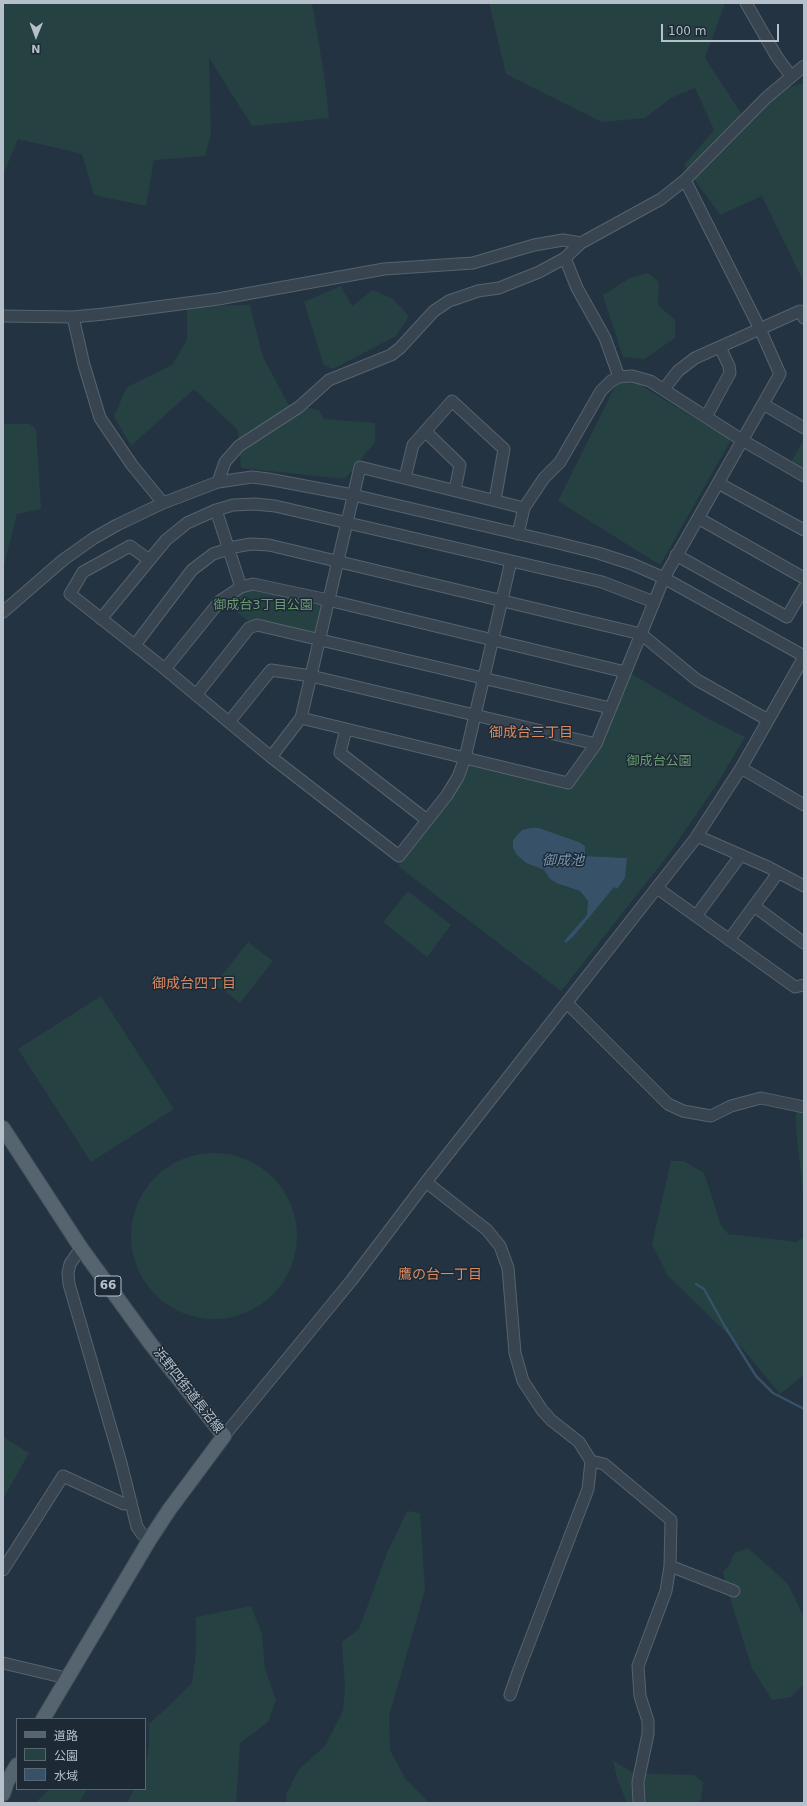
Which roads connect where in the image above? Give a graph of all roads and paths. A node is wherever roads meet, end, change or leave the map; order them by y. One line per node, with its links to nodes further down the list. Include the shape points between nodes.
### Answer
1 (746, 3): 3 (street)
2 (804, 66): 3 (street)
3 (791, 76): 4 (street)
4 (685, 180): 5 (street, via 661,199); 10 (street)
5 (581, 243): 6 (street); 8 (street, via 563,240 534,245 473,263 384,269 218,299)
6 (565, 258): 12 (street, via 577,288 605,338); 21 (street, via 519,281 449,301 434,311 391,355 329,380 299,407 239,446 226,462)
7 (3, 316): 8 (street)
8 (73, 317): 26 (street, via 100,418 132,465)
9 (804, 318): 10 (street, via 800,311)
10 (760, 329): 11 (street); 14 (street, via 780,374)
11 (720, 347): 13 (street, via 685,364); 15 (street, via 730,373)
12 (619, 377): 13 (street, via 640,377); 27 (street, via 601,391 560,462 544,478)
13 (664, 389): 15 (street)
14 (763, 404): 16 (street); 18 (street)
15 (706, 417): 18 (street)
16 (803, 424)
17 (425, 431): 20 (street, via 413,445); 23 (street, via 460,465); 25 (street, via 452,401 504,449)
18 (742, 440): 19 (street); 22 (street)
19 (804, 476)
20 (405, 478): 23 (street); 24 (street, via 360,467)
21 (218, 482): 24 (street, via 252,477); 26 (street)
22 (718, 483): 29 (street); 31 (street)
23 (454, 490): 25 (street)
24 (353, 495): 30 (street); 32 (street)
25 (495, 500): 27 (street)
26 (163, 503): 45 (street, via 94,538 63,560)
27 (524, 508): 32 (street)
28 (216, 510): 30 (street, via 233,505 255,504 276,506); 33 (street); 35 (street, via 187,523 166,540)
29 (698, 518): 34 (street); 39 (street)
30 (347, 522): 36 (street); 37 (street)
31 (804, 530)
32 (518, 534): 38 (street, via 598,553)
33 (229, 549): 36 (street, via 251,544 269,545); 40 (street); 50 (street, via 213,554 192,570)
34 (676, 555): 38 (street); 41 (street, via 787,617)
35 (149, 560): 46 (street); 46 (street, via 130,546 83,572 70,594)
36 (338, 561): 42 (street); 43 (street)
37 (512, 561): 43 (street); 44 (street, via 602,582)
38 (664, 578): 44 (street); 51 (street)
39 (804, 578)
40 (241, 588): 42 (street, via 253,584 263,585); 52 (street, via 220,601)
41 (804, 588)
42 (328, 600): 48 (street); 49 (street)
43 (502, 600): 47 (street); 49 (street)
44 (654, 602): 47 (street)
45 (3, 612)
46 (102, 619): 50 (street)
47 (641, 634): 53 (street); 60 (street, via 697,680)
48 (319, 640): 54 (street); 55 (street); 56 (street, via 253,625)
49 (493, 640): 53 (street); 55 (street)
50 (134, 644): 52 (street)
51 (804, 657): 60 (street)
52 (165, 669): 56 (street)
53 (625, 672): 57 (street)
54 (310, 676): 58 (street); 59 (street); 61 (street, via 271,670)
55 (484, 678): 57 (street); 58 (street)
56 (196, 694): 61 (street)
57 (610, 708): 63 (street)
58 (475, 715): 63 (street); 65 (street)
59 (301, 718): 62 (street); 64 (street)
60 (768, 720): 66 (street)
61 (229, 722): 64 (street)
62 (346, 729): 65 (street); 68 (street, via 340,753)
63 (596, 744): 65 (street, via 568,783)
64 (271, 757): 68 (street, via 399,856)
65 (465, 758): 68 (street, via 458,777 447,795)
66 (741, 768): 67 (street); 69 (street)
67 (804, 805)
68 (427, 820)
69 (697, 836): 70 (street); 73 (street)
70 (740, 855): 71 (street); 75 (street)
71 (778, 872): 72 (street); 74 (street)
72 (804, 886)
73 (657, 888): 75 (street); 79 (street)
74 (754, 906): 76 (street); 77 (street)
75 (696, 916): 76 (street)
76 (730, 940): 78 (street, via 795,987)
77 (804, 942)
78 (804, 985)
79 (567, 1003): 80 (street, via 668,1104 683,1111 711,1116 731,1106 761,1098); 82 (street)
80 (804, 1107)
81 (3, 1128): 83 (main road, 浜野四街道長沼線 / 66)
82 (426, 1182): 84 (street, via 352,1281); 85 (street, via 487,1230 500,1246 508,1268 515,1353 523,1381 542,1410 579,1442)
83 (80, 1248): 84 (main road, 浜野四街道長沼線 / 66, via 150,1343); 86 (street, via 70,1264 69,1284)
84 (224, 1436): 87 (main road, 浜野四街道長沼線)
85 (591, 1461): 88 (street, via 604,1464 671,1520); 93 (street, via 588,1489)
86 (131, 1502): 87 (street, via 137,1527); 89 (street, via 124,1504 64,1476)
87 (150, 1540): 92 (main road, 浜野四街道長沼線)
88 (670, 1566): 90 (street); 97 (street, via 666,1591 638,1666 640,1696 648,1721 648,1734 638,1782)
89 (3, 1570)
90 (734, 1591)
91 (3, 1663): 92 (street)
92 (66, 1678): 94 (main road, 浜野四街道長沼線)
93 (510, 1696)
94 (44, 1718)
95 (16, 1767): 96 (main road)
96 (3, 1794)
97 (639, 1803)

